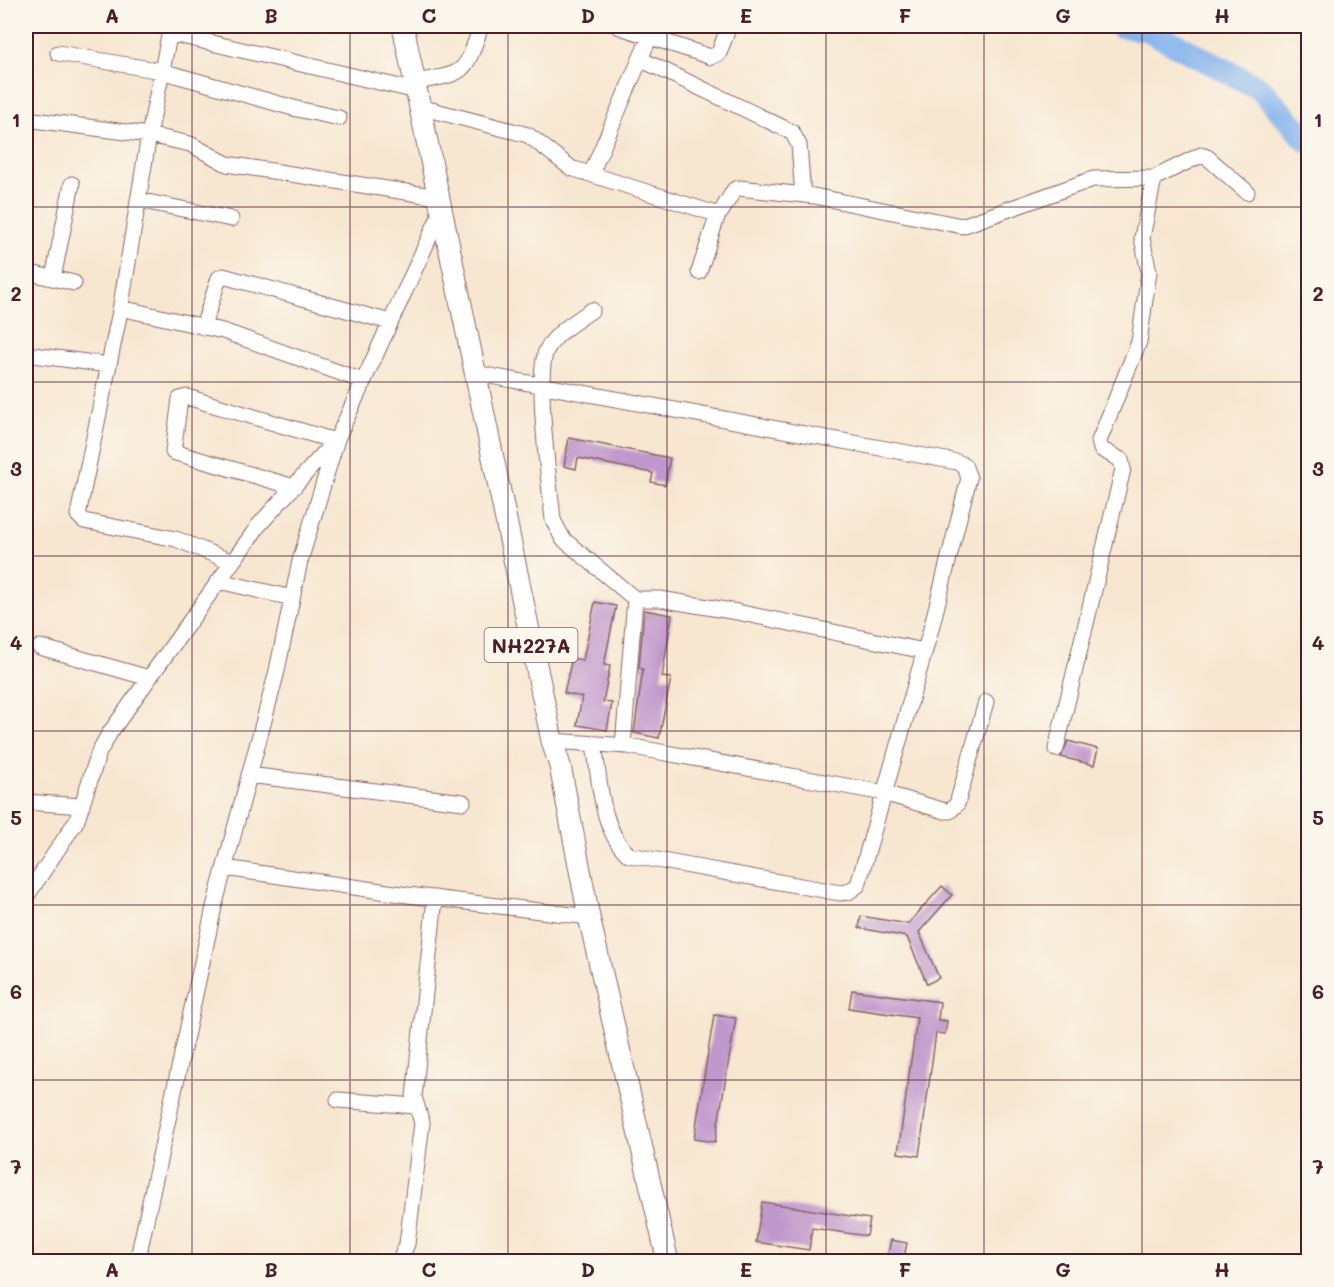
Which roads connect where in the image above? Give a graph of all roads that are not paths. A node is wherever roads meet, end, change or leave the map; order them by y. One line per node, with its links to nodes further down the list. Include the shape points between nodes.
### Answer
1 (403, 26): 10 (highway, NH227A)
2 (482, 26): 10 (street, via 467,66)
3 (617, 26): 6 (street)
4 (729, 26): 6 (street, via 718,53 711,57)
5 (170, 29): 9 (street); 10 (street)
6 (650, 36): 8 (street)
7 (58, 53): 9 (street)
8 (640, 59): 14 (street); 18 (street, via 792,132 799,145)
9 (161, 71): 11 (street); 13 (street)
10 (417, 93): 14 (street, via 528,135 563,163); 20 (highway, NH227A)
11 (339, 117)
12 (26, 119): 13 (street)
13 (149, 135): 19 (street); 20 (street, via 190,144 227,164)
14 (591, 174): 21 (street)
15 (1154, 178): 17 (street, via 1201,155); 18 (street, via 1093,179 962,226); 49 (street, via 1142,238 1149,272 1139,342 1099,441 1101,449 1121,460 1123,469)
16 (72, 184): 25 (street)
17 (1247, 192)
18 (803, 195): 21 (street, via 737,188)
19 (138, 201): 22 (street); 28 (street)
20 (439, 205): 29 (street); 33 (highway, NH227A)
21 (718, 214): 24 (street)
22 (231, 219)
23 (26, 272): 25 (street)
24 (699, 272)
25 (53, 278): 26 (street)
26 (74, 283)
27 (592, 309): 35 (street, via 548,347)
28 (120, 311): 30 (street); 32 (street)
29 (390, 322): 30 (street, via 223,276); 34 (street)
30 (203, 327): 34 (street)
31 (26, 354): 32 (street)
32 (109, 365): 38 (street, via 78,515 84,521 176,539)
33 (474, 373): 35 (street); 46 (highway, NH227A)
34 (363, 381): 36 (street)
35 (542, 385): 41 (street, via 556,529 570,546); 43 (street, via 964,465 969,478)
36 (336, 440): 37 (street); 37 (street, via 187,397 180,399 174,452); 40 (street)
37 (294, 487): 38 (street)
38 (232, 562): 39 (street)
39 (219, 581): 40 (street); 44 (street)
40 (292, 598): 50 (street)
41 (635, 599): 43 (street, via 660,599 737,612); 48 (street)
42 (40, 647): 44 (street)
43 (924, 651): 51 (street)
44 (149, 678): 54 (street, via 104,742)
45 (986, 702): 51 (street, via 954,808 945,811)
46 (552, 741): 47 (street); 58 (highway, NH227A)
47 (594, 744): 48 (street); 51 (street, via 605,812 614,839 636,858 742,873 840,893 858,885)
48 (623, 746): 51 (street)
49 (1056, 749)
50 (249, 775): 53 (street); 55 (street)
51 (884, 793)
52 (26, 802): 54 (street)
53 (463, 802)
54 (82, 806): 56 (street, via 69,834)
55 (225, 868): 57 (street); 61 (street)
56 (26, 897)
57 (435, 898): 58 (street); 60 (street)
58 (589, 917): 63 (highway, NH227A)
59 (338, 1100): 60 (street)
60 (416, 1106): 62 (street, via 422,1123 408,1239)
61 (137, 1262)
62 (399, 1262)
63 (668, 1262)

